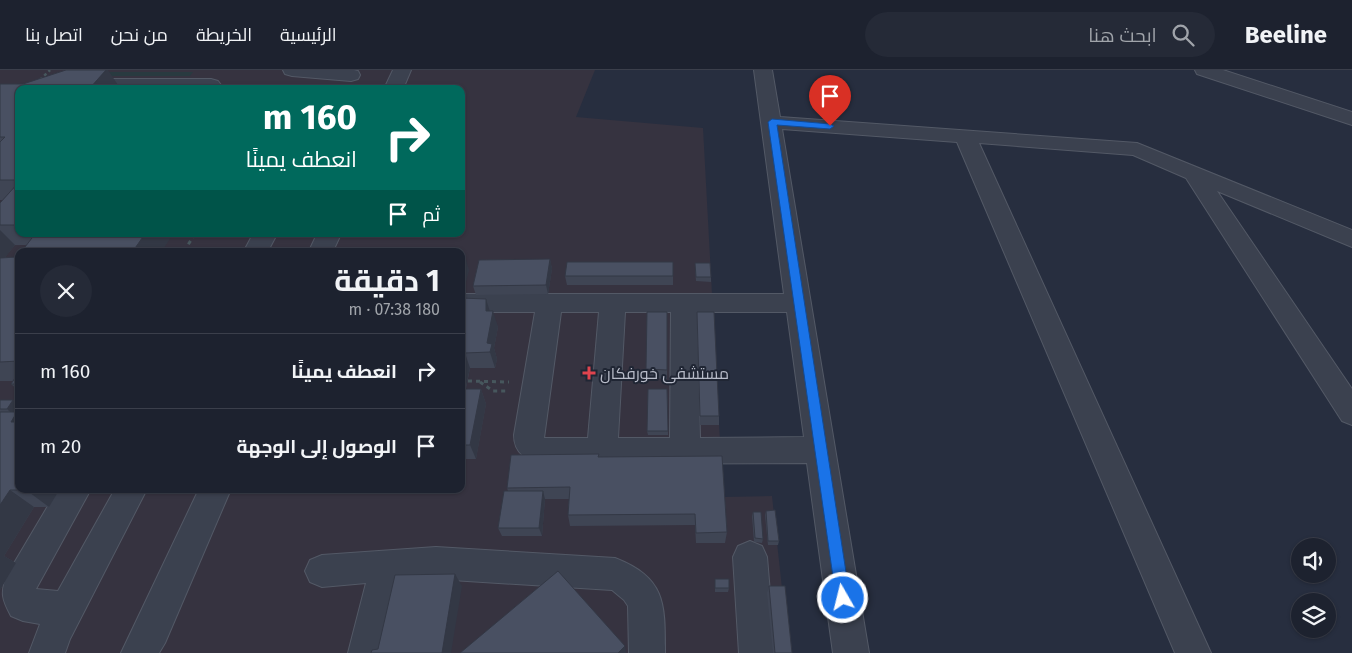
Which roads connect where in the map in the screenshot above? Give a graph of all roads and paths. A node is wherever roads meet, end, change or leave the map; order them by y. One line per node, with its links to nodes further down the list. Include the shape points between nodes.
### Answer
1 (50, 70): 8 (path)
2 (223, 70): 9 (street)
3 (292, 70): 7 (street)
4 (402, 70): 10 (street)
5 (763, 70): 12 (street)
6 (1204, 70): 11 (street)
7 (349, 78)
8 (34, 85)
9 (211, 85)
10 (395, 85)
11 (1352, 119)
12 (772, 122): 13 (street); 22 (street)
13 (965, 136): 14 (street, via 1136,149); 42 (street)
14 (1194, 173): 16 (street); 25 (street)
15 (193, 237): 17 (path)
16 (1352, 239)
17 (186, 248)
18 (465, 303): 19 (street)
19 (550, 303): 20 (street); 28 (street, via 529,443 544,451)
20 (614, 303): 21 (street); 28 (street)
21 (684, 303): 22 (street); 26 (street)
22 (798, 303): 27 (street)
23 (468, 381): 24 (path)
24 (500, 382)
25 (1352, 413)
26 (685, 450): 27 (street); 28 (street)
27 (821, 450): 41 (street)
28 (602, 451)
29 (73, 493): 35 (street, via 19,588 23,604)
30 (129, 493): 35 (street)
31 (213, 493): 37 (street)
32 (750, 557): 40 (street)
33 (388, 564): 34 (street); 38 (street); 39 (street, via 460,564 615,574 637,587 644,598)
34 (322, 571)
35 (67, 609): 36 (street)
36 (48, 653)
37 (139, 653)
38 (366, 653)
39 (647, 653)
40 (758, 653)
41 (851, 653)
42 (1193, 653)

